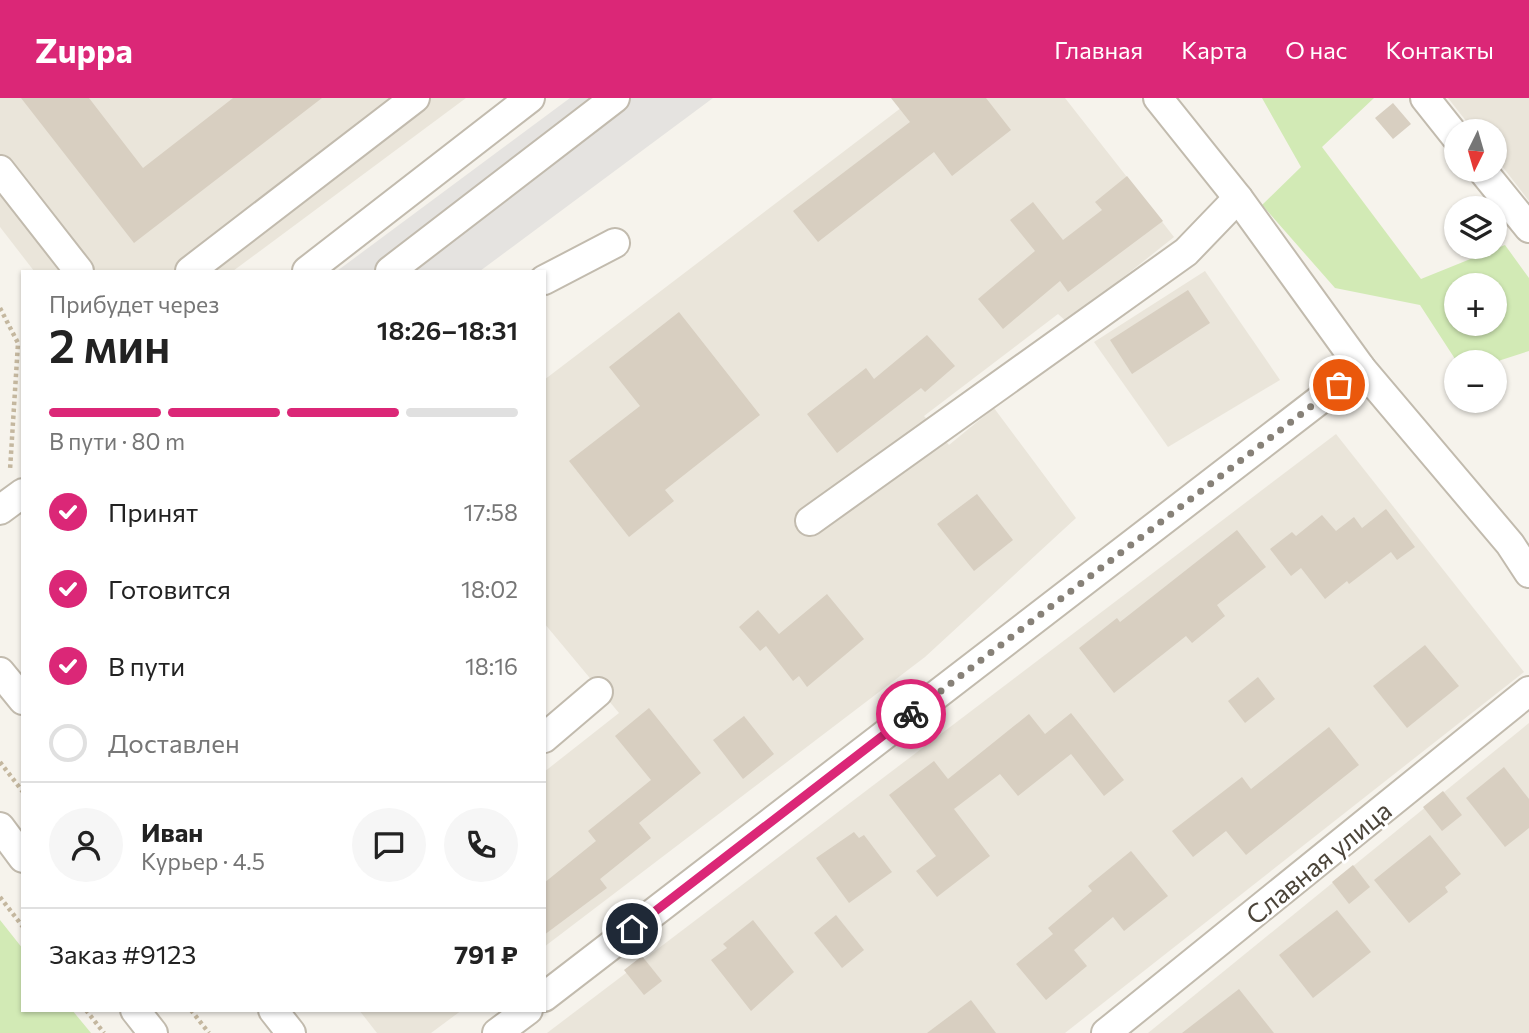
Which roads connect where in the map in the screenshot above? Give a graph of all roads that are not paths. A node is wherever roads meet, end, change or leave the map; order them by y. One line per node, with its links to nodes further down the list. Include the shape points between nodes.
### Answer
1 (415, 98): 13 (street)
2 (530, 98): 14 (street)
3 (615, 98): 15 (street)
4 (1158, 98): 9 (street)
5 (1425, 98): 6 (street)
6 (1444, 122)
7 (0, 170): 12 (street)
8 (1492, 182): 10 (street)
9 (1238, 198): 17 (street); 18 (street, via 1186,252)
10 (1529, 228)
11 (615, 243): 16 (street)
12 (78, 270)
13 (191, 270)
14 (308, 270)
15 (391, 270)
16 (546, 279)
17 (1361, 368): 19 (street, via 1510,544); 27 (street)
18 (810, 521)
19 (1529, 573)
20 (0, 672): 23 (street)
21 (1529, 691): 34 (street, Славная улица)
22 (597, 692): 24 (street)
23 (21, 698)
24 (546, 736)
25 (0, 827): 26 (street)
26 (21, 855)
27 (546, 995)
28 (137, 1012): 31 (street)
29 (275, 1012): 32 (street)
30 (525, 1012): 33 (street)
31 (153, 1033)
32 (291, 1033)
33 (498, 1033)
34 (1106, 1033)

